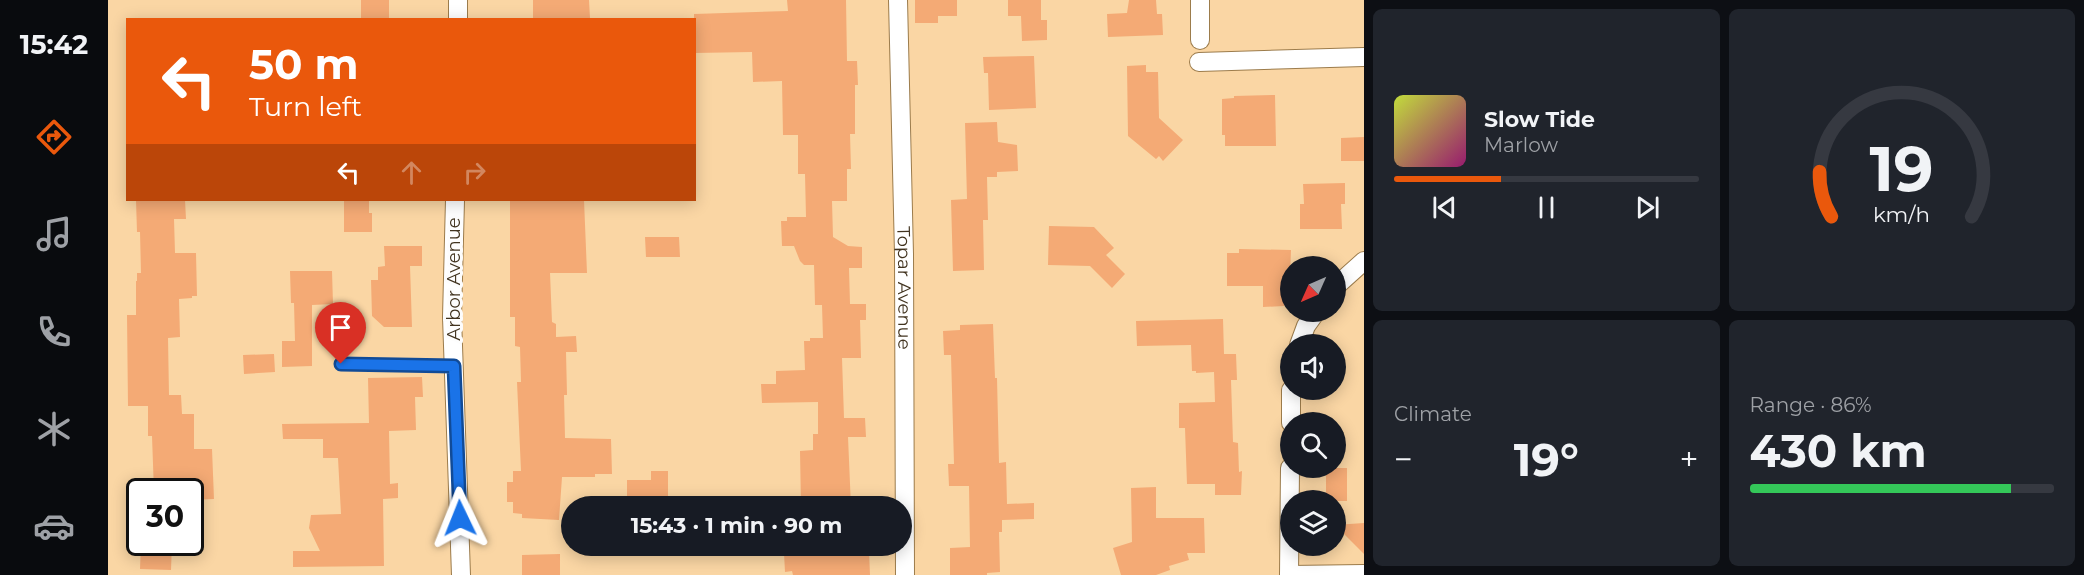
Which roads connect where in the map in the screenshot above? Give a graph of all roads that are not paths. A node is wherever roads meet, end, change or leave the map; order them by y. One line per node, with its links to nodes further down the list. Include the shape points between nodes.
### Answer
1 (458, 0): 4 (street)
2 (898, 0): 16 (street, Topar Avenue)
3 (1200, 0): 5 (street)
4 (458, 18)
5 (1200, 40)
6 (1364, 57): 7 (street)
7 (1199, 62)
8 (455, 201): 12 (street, Arbor Avenue)
9 (1364, 261): 10 (street)
10 (1346, 277)
11 (341, 364): 12 (lane)
12 (454, 366): 15 (street, Arbor Avenue)
13 (1290, 478): 17 (street)
14 (1364, 574): 17 (street)
15 (462, 575)
16 (905, 575)
17 (1289, 575)

